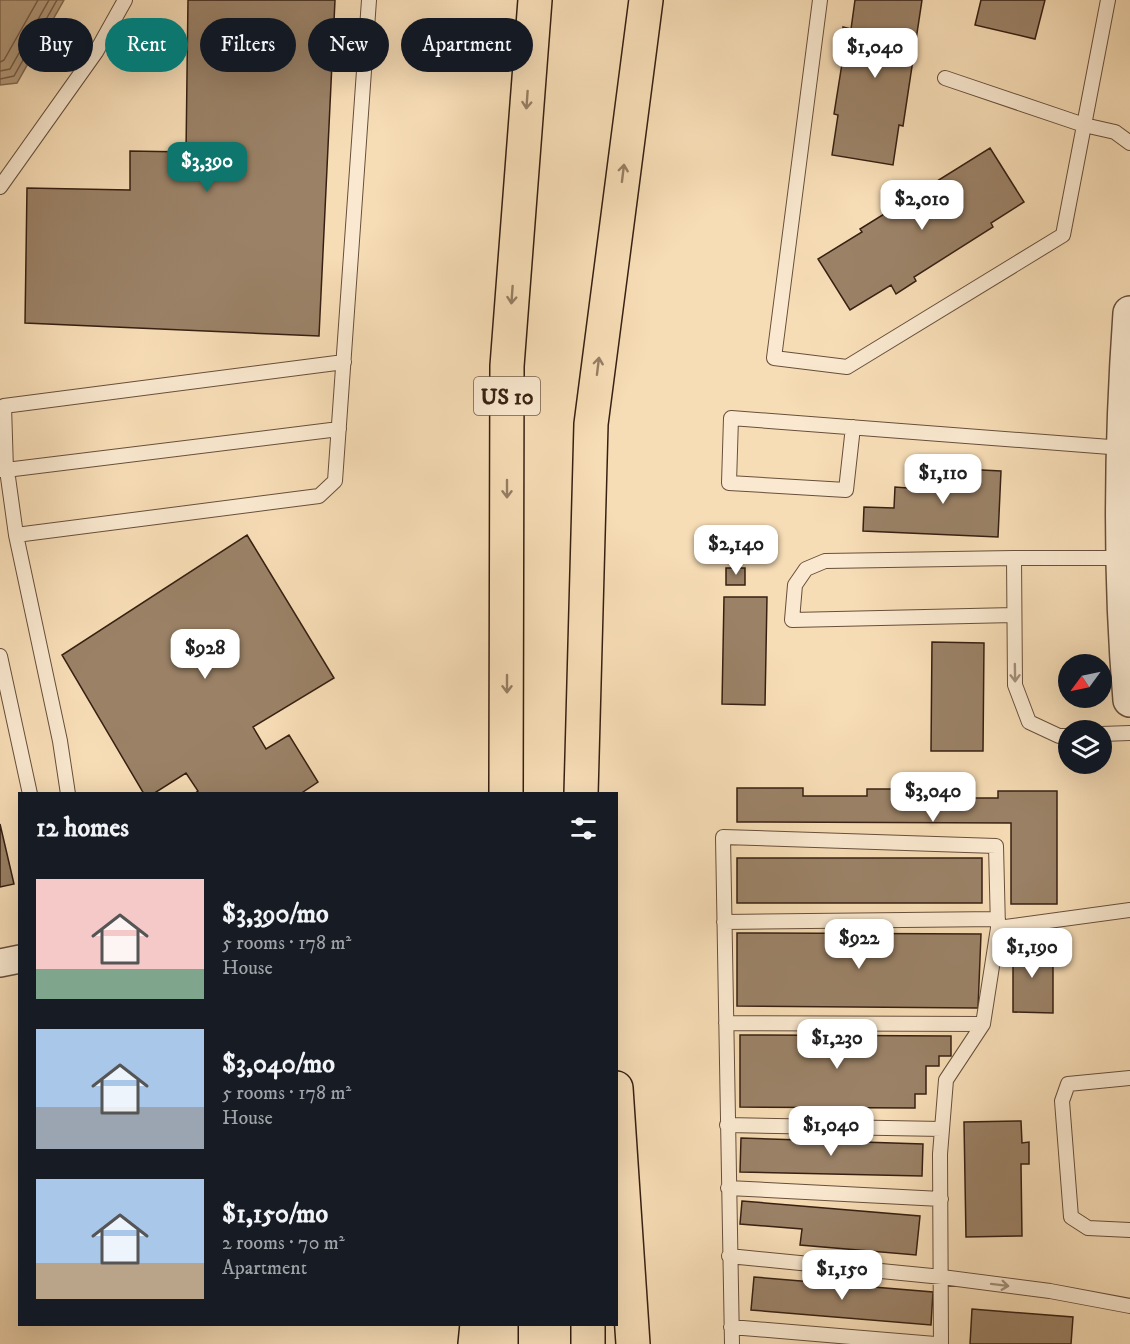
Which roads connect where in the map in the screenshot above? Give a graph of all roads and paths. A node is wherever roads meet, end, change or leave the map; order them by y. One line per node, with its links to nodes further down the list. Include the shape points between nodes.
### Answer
1 (125, 0): 10 (lane, via 96,52)
2 (369, 0): 12 (lane)
3 (535, 0): 29 (highway, US 10, one-way to 29, via 507,366)
4 (646, 0): 13 (highway, one-way to 4)
5 (820, 0): 8 (lane, via 774,358 847,367 1063,235)
6 (1108, 0): 8 (lane)
7 (945, 78): 8 (lane)
8 (1084, 125): 9 (lane, via 1115,132)
9 (1130, 143)
10 (0, 187)
11 (1130, 313): 16 (street)
12 (344, 362): 15 (lane); 17 (lane, via 4,406)
13 (591, 424): 30 (highway); 31 (highway)
14 (853, 427): 14 (lane, via 731,418 729,483 846,490); 16 (lane)
15 (339, 429): 17 (lane); 18 (lane, via 335,481 319,496)
16 (1125, 459): 20 (street)
17 (3, 470): 18 (lane, via 8,470)
18 (16, 536): 28 (lane)
19 (1014, 558): 20 (lane); 21 (lane); 21 (lane, via 825,561 806,569 795,585 792,620)
20 (1122, 558): 23 (street)
21 (1014, 615): 26 (lane, one-way to 26, via 1015,685 1029,722)
22 (0, 656): 27 (lane)
23 (1130, 700)
24 (1130, 733): 25 (lane)
25 (1112, 734)
26 (1058, 736)
27 (30, 792)
28 (68, 792)
29 (506, 792)
30 (581, 792)
31 (601, 792)
32 (1130, 910): 34 (lane)
33 (724, 922): 34 (lane); 34 (lane, via 723,837 996,846); 37 (lane)
34 (998, 924): 38 (lane)
35 (18, 959): 36 (street)
36 (0, 963)
37 (726, 1023): 38 (lane); 41 (lane)
38 (983, 1024): 42 (lane, via 946,1080)
39 (1130, 1078): 45 (lane, via 1068,1084 1062,1101 1071,1217 1088,1228)
40 (618, 1118): 56 (highway)
41 (727, 1125): 42 (lane); 43 (lane)
42 (942, 1129): 44 (lane)
43 (728, 1188): 44 (lane); 46 (lane)
44 (941, 1199): 47 (lane)
45 (1130, 1230)
46 (729, 1256): 47 (lane); 52 (lane)
47 (942, 1277): 48 (lane, one-way to 48); 59 (lane)
48 (1130, 1306)
49 (477, 1326): 53 (highway)
50 (501, 1326): 54 (highway)
51 (588, 1326): 55 (highway)
52 (731, 1328): 57 (lane); 58 (lane)
53 (475, 1344)
54 (501, 1344)
55 (588, 1344)
56 (633, 1344)
57 (732, 1344)
58 (935, 1344)
59 (941, 1344)

